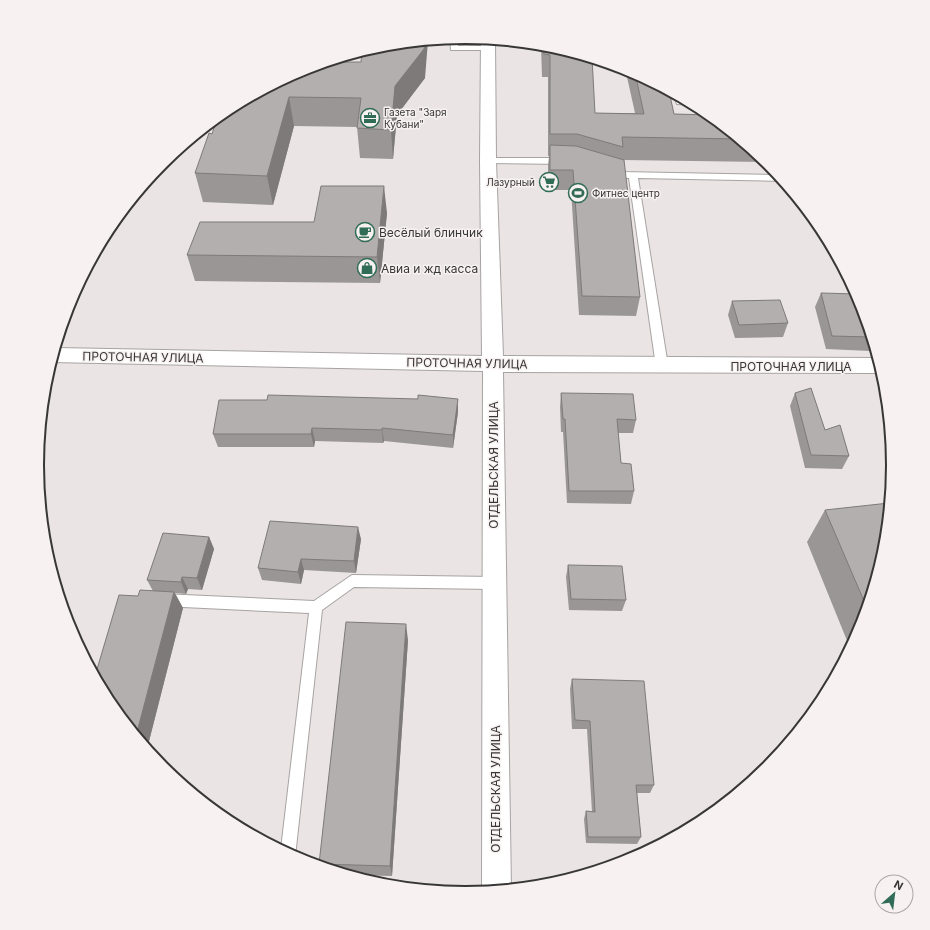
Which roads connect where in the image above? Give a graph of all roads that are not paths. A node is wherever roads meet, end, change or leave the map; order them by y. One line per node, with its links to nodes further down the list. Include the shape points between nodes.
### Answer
1 (454, 44): 3 (lane, via 454,48)
2 (489, 44): 4 (street, ОТДЕЛЬСКАЯ УЛИЦА)
3 (483, 45)
4 (488, 160): 5 (lane); 10 (street, ОТДЕЛЬСКАЯ УЛИЦА)
5 (574, 161)
6 (601, 169): 7 (lane)
7 (633, 176): 8 (lane); 11 (lane)
8 (773, 178)
9 (58, 355): 10 (street, ПРОТОЧНАЯ УЛИЦА)
10 (493, 364): 11 (street, ПРОТОЧНАЯ УЛИЦА); 13 (street, ОТДЕЛЬСКАЯ УЛИЦА)
11 (662, 366): 12 (street, ПРОТОЧНАЯ УЛИЦА)
12 (874, 366)
13 (494, 583): 15 (lane, via 352,582); 17 (street, ОТДЕЛЬСКАЯ УЛИЦА)
14 (152, 600): 15 (lane)
15 (316, 607): 16 (lane)
16 (289, 847)
17 (496, 885)

